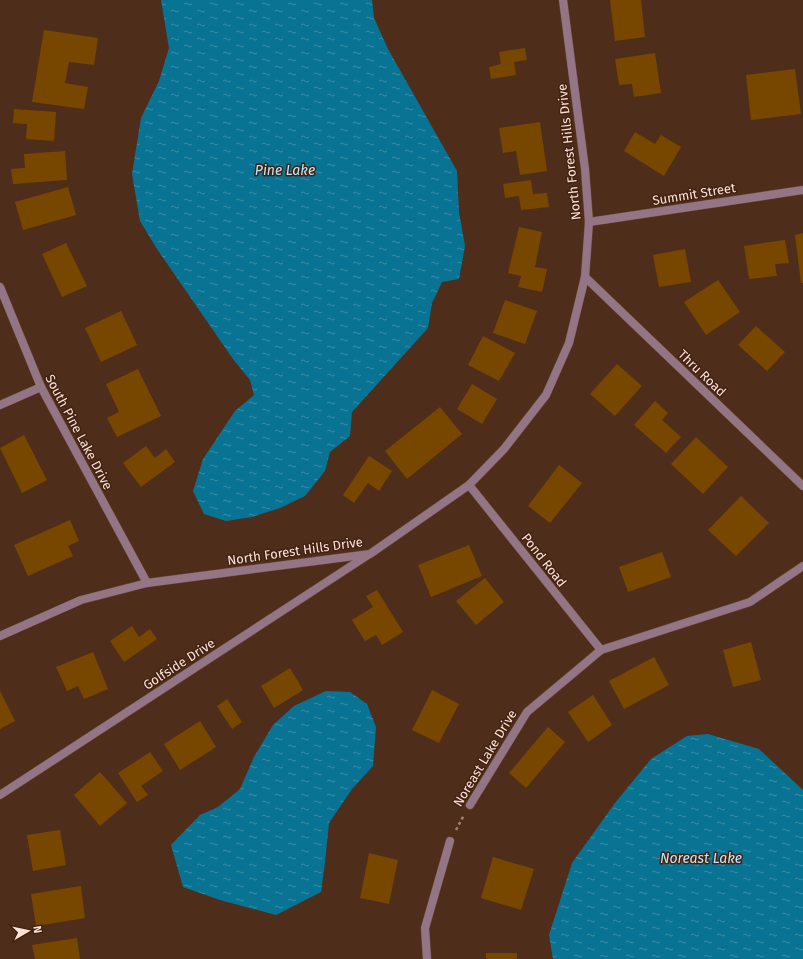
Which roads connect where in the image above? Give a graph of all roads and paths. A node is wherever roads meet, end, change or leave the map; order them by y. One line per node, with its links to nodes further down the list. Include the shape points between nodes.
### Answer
1 (563, 0): 3 (street, North Forest Hills Drive, via 585,169)
2 (803, 190): 3 (street, Summit Street)
3 (589, 222): 4 (street, North Forest Hills Drive)
4 (585, 277): 8 (street, North Forest Hills Drive, via 570,344 546,396 504,449); 9 (street, Thru Road)
5 (0, 288): 6 (street, South Pine Lake Drive)
6 (41, 387): 7 (street); 12 (street, South Pine Lake Drive)
7 (0, 405)
8 (469, 485): 10 (street, North Forest Hills Drive); 14 (street, Pond Road)
9 (803, 486)
10 (370, 554): 12 (street, North Forest Hills Drive); 15 (street, Golfside Drive)
11 (803, 566): 14 (street, Noreast Lake Drive, via 750,602)
12 (147, 583): 13 (street, North Forest Hills Drive, via 80,600)
13 (0, 636)
14 (601, 650): 16 (street, Noreast Lake Drive, via 527,712)
15 (0, 795)
16 (470, 805): 17 (path, Noreast Lake Drive)
17 (450, 841): 18 (street, via 425,928)
18 (427, 959)

